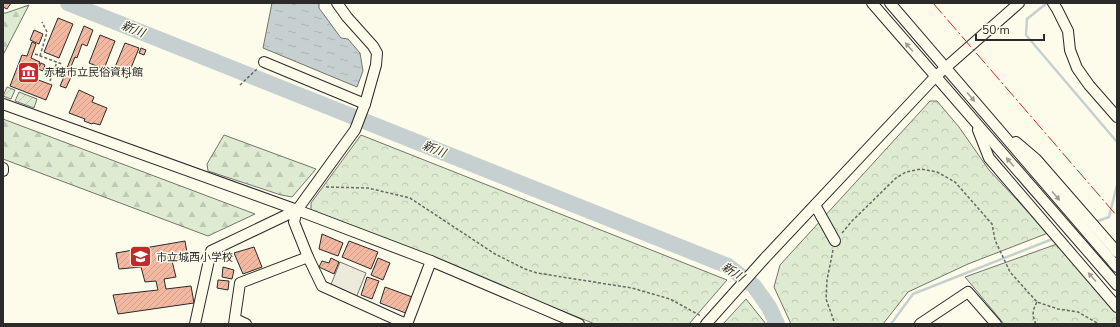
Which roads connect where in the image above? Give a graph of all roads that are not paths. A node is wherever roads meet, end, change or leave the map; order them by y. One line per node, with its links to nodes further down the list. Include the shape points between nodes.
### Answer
1 (337, 3): 10 (street, via 374,46 377,53)
2 (872, 3): 8 (street, one-way to 2)
3 (890, 3): 7 (street)
4 (1020, 3): 7 (street)
5 (1053, 3): 11 (street, via 1068,30 1070,50 1077,68)
6 (264, 62): 10 (street)
7 (945, 68): 8 (street); 12 (street, one-way to 12)
8 (934, 76): 13 (street); 16 (street)
9 (3, 104): 17 (street)
10 (365, 104): 17 (street, via 355,130)
11 (1117, 117)
12 (990, 119): 19 (street, via 1036,159); 22 (street, one-way to 22)
13 (975, 122): 23 (street, one-way to 13); 24 (street, one-way to 13, via 990,158)
14 (3, 168): 15 (street)
15 (3, 171)
16 (815, 205): 18 (street); 26 (street)
17 (297, 210): 20 (street, via 294,222); 21 (street); 27 (street, via 211,251)
18 (835, 241)
19 (1117, 252)
20 (308, 257): 25 (street, via 240,283); 29 (street, via 322,286)
21 (431, 261): 29 (street); 30 (street)
22 (1117, 267)
23 (1117, 285)
24 (1117, 307)
25 (234, 322): 28 (street)
26 (708, 322)
27 (196, 324)
28 (246, 324)
29 (407, 324)
30 (579, 324)
31 (920, 324): 32 (street, via 968,292)
32 (996, 324)

